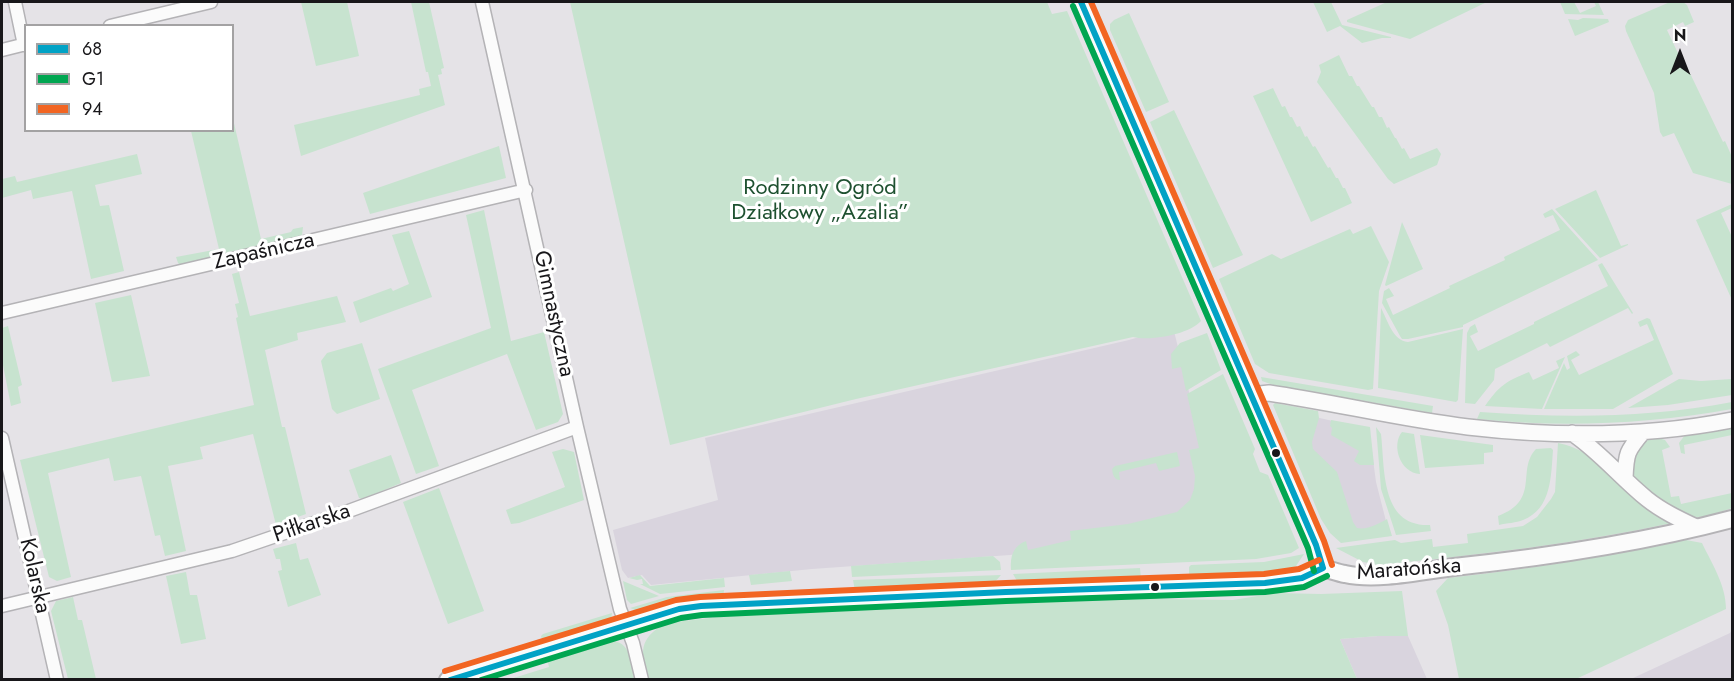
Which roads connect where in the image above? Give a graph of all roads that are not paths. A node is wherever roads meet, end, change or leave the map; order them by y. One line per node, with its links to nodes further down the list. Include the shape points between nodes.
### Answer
1 (15, 2): 6 (street)
2 (211, 2): 5 (street)
3 (482, 2): 9 (street, Gimnastyczna)
4 (1081, 2): 11 (street)
5 (118, 24)
6 (24, 41)
7 (24, 45): 8 (street)
8 (2, 50)
9 (526, 190): 10 (street, Zapaśnicza); 13 (street, Gimnastyczna)
10 (2, 313)
11 (1251, 395): 15 (street, via 1272,393 1467,427); 22 (street)
12 (1732, 420): 14 (street)
13 (577, 427): 23 (street, Piłkarska, via 232,551); 25 (street, Gimnastyczna)
14 (1643, 432): 15 (street); 17 (street, via 1626,456)
15 (1572, 433): 17 (street)
16 (2, 438): 18 (street, Kolarska)
17 (1625, 478): 21 (street, via 1656,506)
18 (14, 492): 19 (street); 23 (street, Kolarska)
19 (2, 495)
20 (1732, 519): 21 (main road, Maratońska)
21 (1696, 527): 22 (main road, Maratońska, via 1588,549 1382,576 1346,575)
22 (1323, 568): 25 (main road, Maratońska, via 1302,578 1265,583 701,606 678,609)
23 (39, 597): 24 (street, Piłkarska); 26 (street, Kolarska)
24 (2, 606)
25 (626, 627): 27 (main road, Maratońska); 28 (street, Gimnastyczna)
26 (57, 680)
27 (448, 680)
28 (642, 680)

